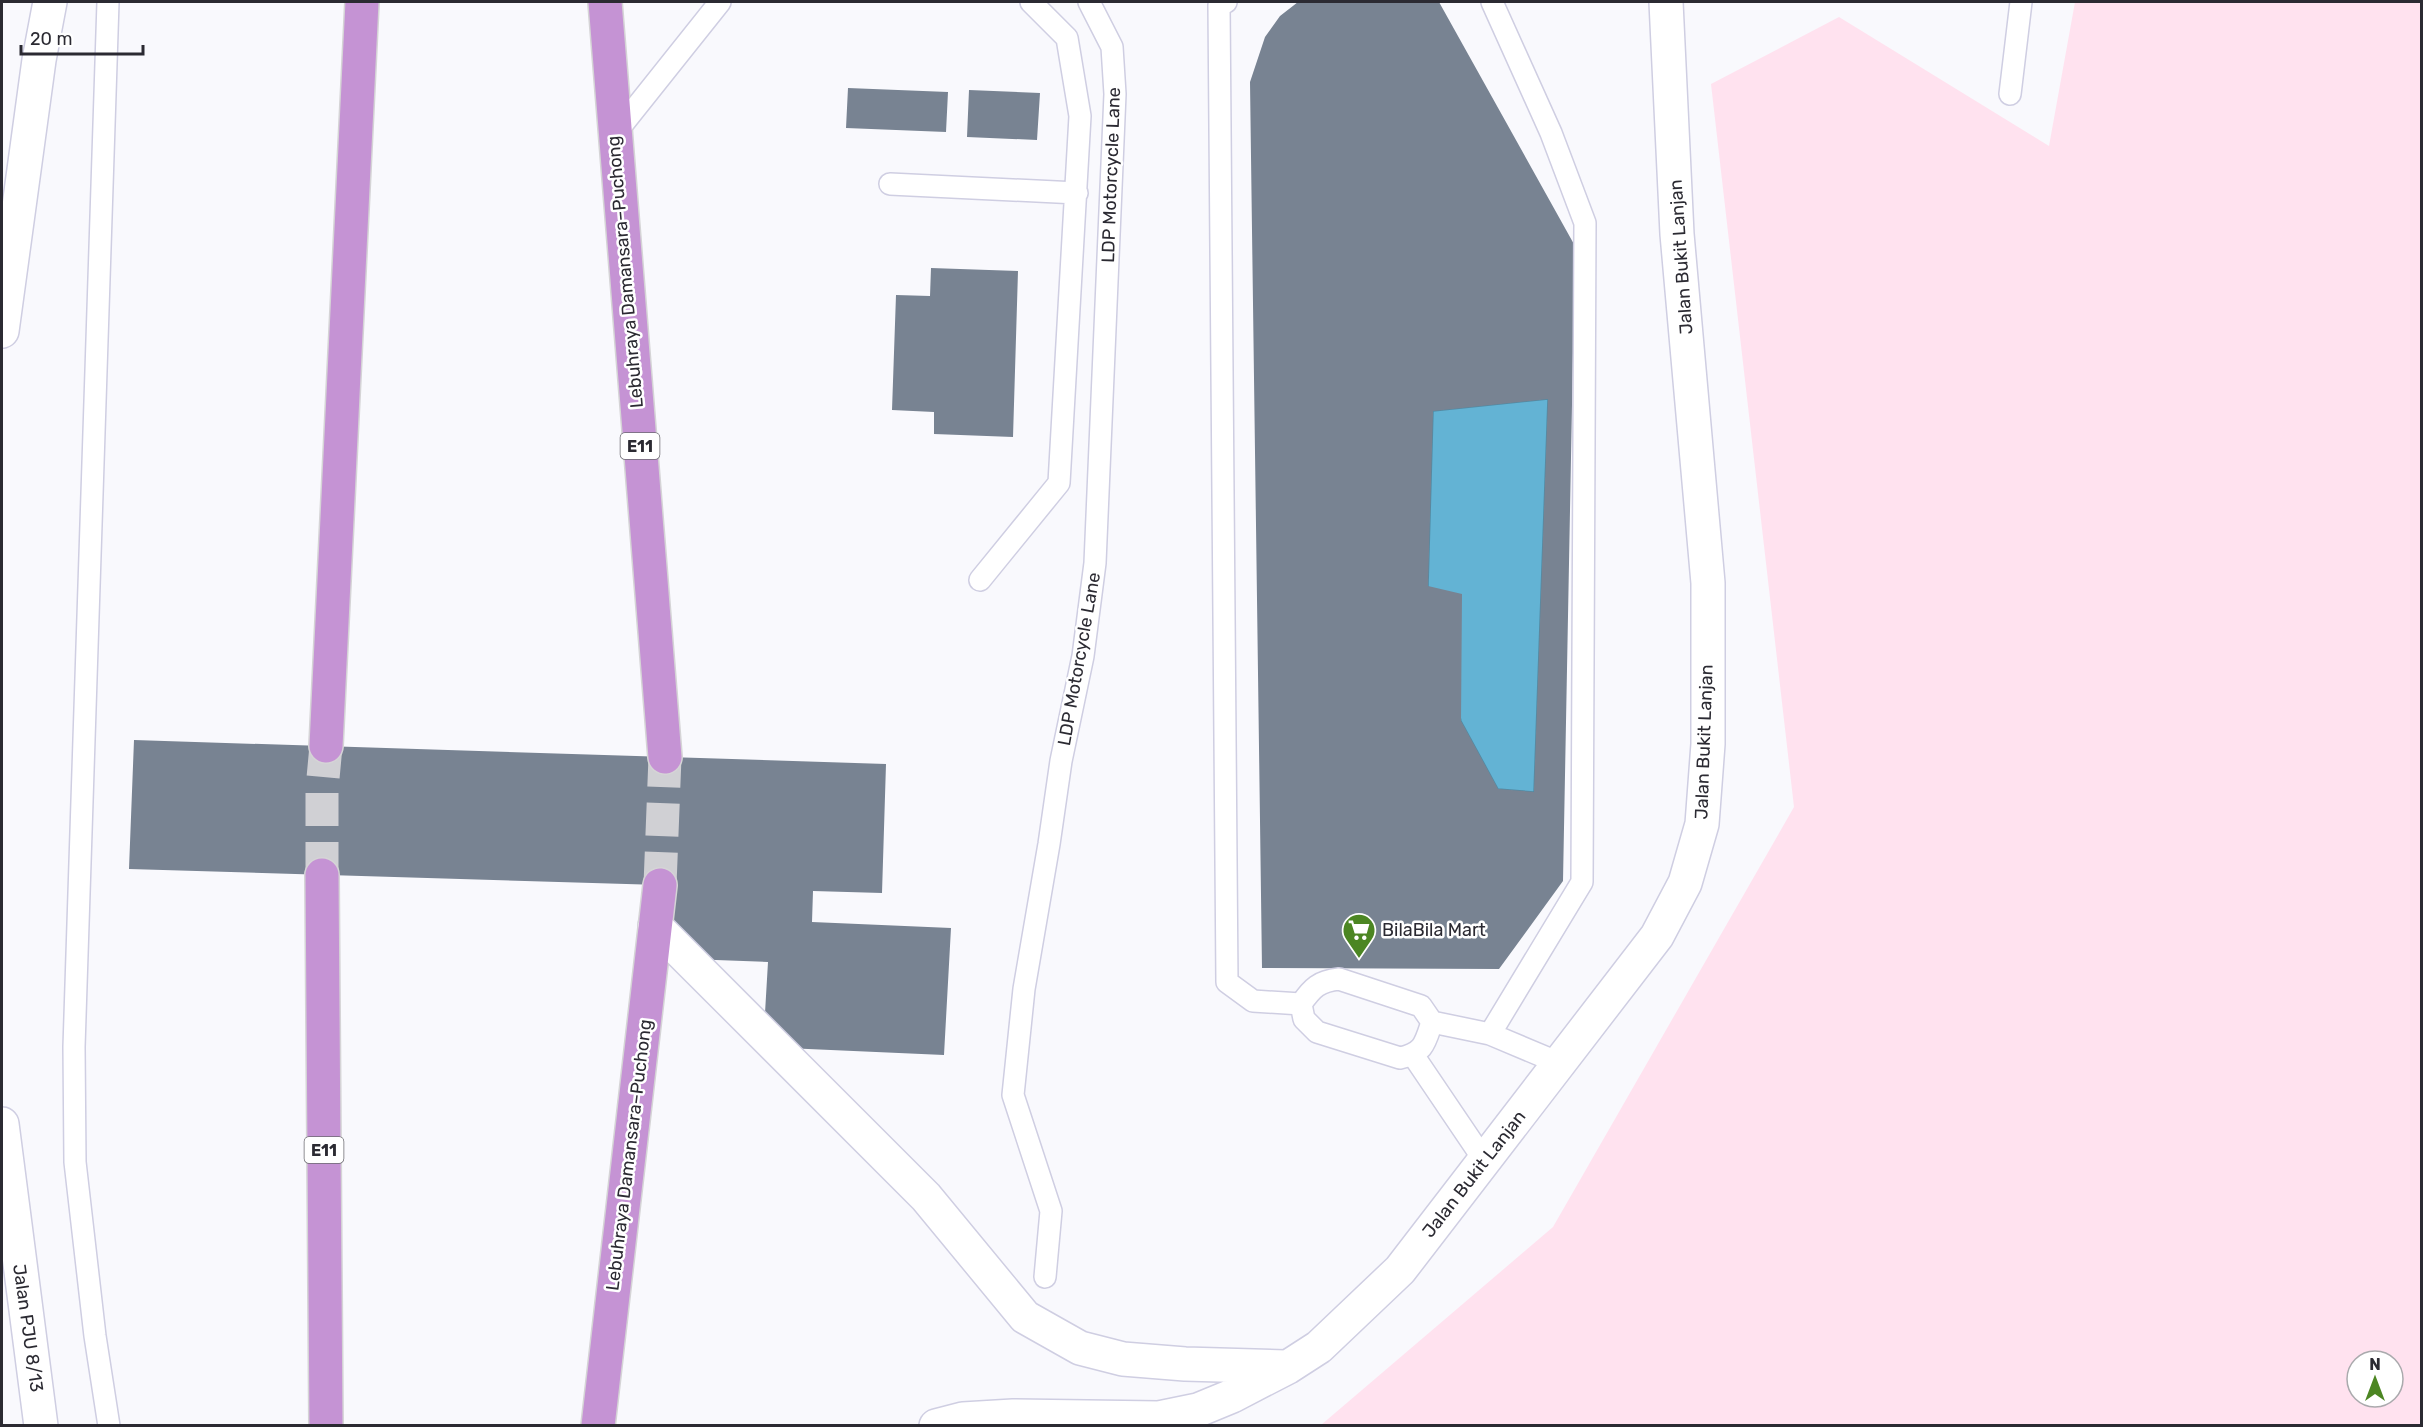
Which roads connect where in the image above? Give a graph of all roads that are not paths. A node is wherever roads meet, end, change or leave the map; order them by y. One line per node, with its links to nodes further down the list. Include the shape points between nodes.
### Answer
1 (50, 2): 16 (street)
2 (108, 2): 34 (lane, via 74,1047 75,1162)
3 (362, 2): 18 (highway)
4 (605, 2): 13 (highway, Lebuhraya Damansara–Puchong / E11)
5 (720, 2): 13 (lane)
6 (1030, 2): 15 (lane, via 1067,38 1080,116)
7 (1089, 2): 30 (lane, LDP Motorcycle Lane, via 1112,47 1115,94 1095,563 1083,656 1061,761 1024,989 1013,1095 1051,1211)
8 (1226, 2): 23 (lane, via 1219,5 1227,981 1253,1001)
9 (1492, 2): 25 (lane, via 1551,133 1585,223 1585,235 1582,882)
10 (1666, 2): 27 (street, Jalan Bukit Lanjan, via 1677,234 1708,583 1708,744 1702,824 1685,883 1657,936)
11 (2021, 2): 12 (lane)
12 (2010, 94)
13 (614, 135): 19 (highway, Lebuhraya Damansara–Puchong / E11)
14 (890, 184): 15 (lane)
15 (1077, 193): 17 (lane, via 1059,483)
16 (2, 331)
17 (980, 580)
18 (326, 746)
19 (665, 757)
20 (322, 875): 35 (highway, E11)
21 (660, 885): 22 (highway, Lebuhraya Damansara–Puchong)
22 (655, 926): 31 (street, via 926,1197 1026,1317 1080,1348 1123,1359); 36 (highway, Lebuhraya Damansara–Puchong)
23 (1301, 1004): 24 (lane, via 1312,988 1324,980 1339,979 1421,1006); 26 (lane, via 1305,1019 1317,1032 1400,1058)
24 (1432, 1022): 25 (lane); 26 (lane, via 1425,1045)
25 (1490, 1034): 27 (lane)
26 (1413, 1055): 29 (lane)
27 (1559, 1063): 29 (street, Jalan Bukit Lanjan)
28 (2, 1124): 33 (street, Jalan PJU 8/13)
29 (1484, 1160): 31 (street, Jalan Bukit Lanjan, via 1400,1270 1319,1347)
30 (1045, 1276)
31 (1288, 1367): 32 (street, Jalan Bukit Lanjan, via 1215,1403)
32 (1158, 1422): 37 (street, Jalan Bukit Lanjan, via 1013,1416)
33 (41, 1425)
34 (109, 1425)
35 (326, 1425)
36 (598, 1425)
37 (936, 1425)

